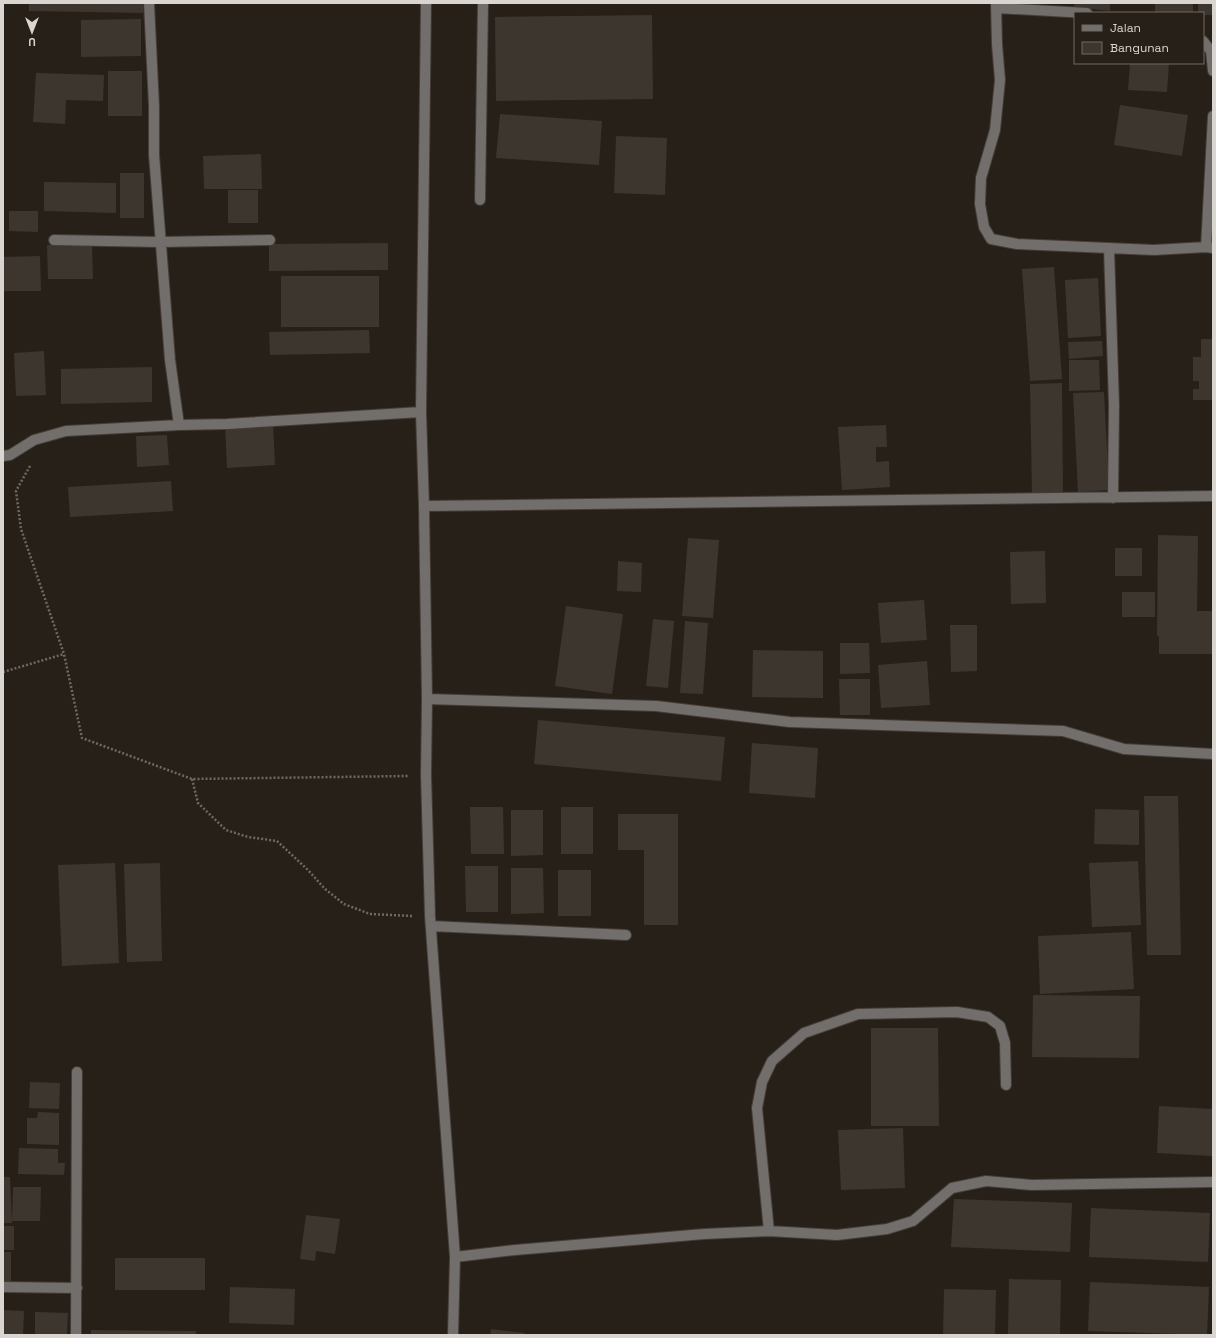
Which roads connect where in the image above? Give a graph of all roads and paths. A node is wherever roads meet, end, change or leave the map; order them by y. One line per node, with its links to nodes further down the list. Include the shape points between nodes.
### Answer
1 (149, 3): 13 (street)
2 (426, 3): 16 (street)
3 (483, 3): 10 (street)
4 (996, 5): 5 (street); 15 (street, via 1000,80 995,130 981,178 980,204 984,227 991,239 1017,244)
5 (1075, 12)
6 (1204, 42): 7 (street)
7 (1212, 51): 8 (street)
8 (1213, 71)
9 (1213, 116): 14 (street)
10 (480, 200)
11 (54, 240): 13 (street)
12 (270, 240): 13 (street)
13 (160, 242): 17 (street, via 170,360)
14 (1210, 247): 15 (street, via 1154,250)
15 (1109, 248): 21 (street, via 1114,405)
16 (421, 412): 17 (street); 22 (street)
17 (179, 425): 18 (street, via 66,431)
18 (34, 440): 19 (street, via 10,455); 23 (path, via 33,459 16,491 21,529)
19 (3, 456)
20 (1213, 496): 21 (street)
21 (1113, 498): 22 (street)
22 (424, 506): 25 (street)
23 (64, 654): 24 (path); 28 (path, via 82,738)
24 (3, 672)
25 (427, 699): 26 (street, via 656,706 790,722 1063,730 1124,749); 27 (street)
26 (1213, 754)
27 (426, 775): 28 (path); 29 (street)
28 (192, 779): 29 (path, via 198,803 226,830 248,837 277,841 325,889 344,904 370,914)
29 (431, 921): 30 (street); 35 (street)
30 (626, 935)
31 (77, 1072): 37 (street)
32 (1006, 1085): 34 (street, via 1005,1043 1000,1026 988,1017 957,1012 858,1014 804,1033 772,1061 762,1082 757,1108)
33 (1213, 1182): 34 (street, via 1032,1185 986,1181 952,1188 913,1221 887,1229 837,1235)
34 (769, 1231): 35 (street, via 515,1250)
35 (455, 1258): 39 (street)
36 (3, 1287): 37 (street)
37 (77, 1288): 38 (street)
38 (76, 1335)
39 (453, 1335)

